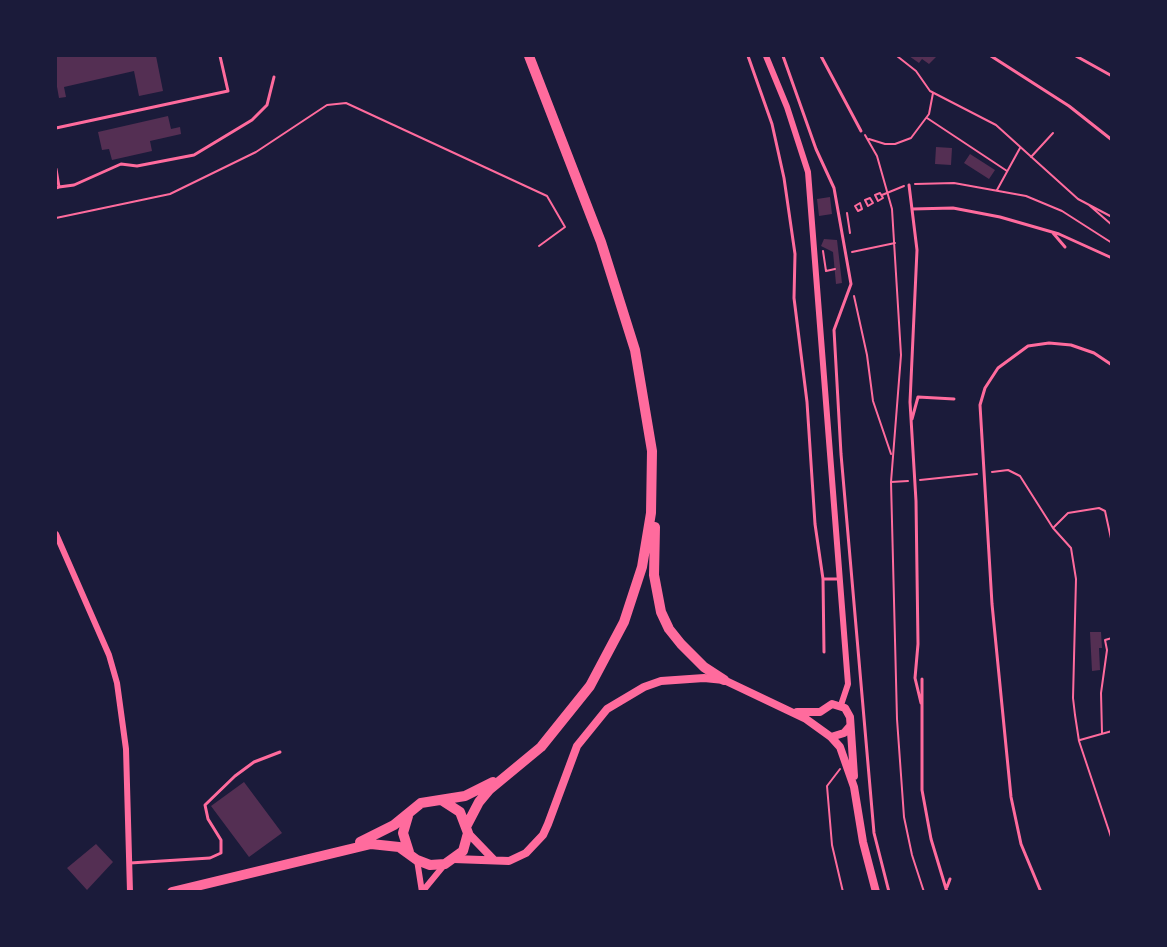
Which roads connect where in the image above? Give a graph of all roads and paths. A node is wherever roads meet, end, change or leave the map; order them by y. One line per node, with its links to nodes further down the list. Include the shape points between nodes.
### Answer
1 (220, 56): 14 (lane, via 228,90)
2 (529, 56): 46 (highway, via 601,242 628,325 649,427)
3 (748, 56): 50 (lane, via 772,124 795,254 794,298)
4 (766, 56): 51 (street, via 788,107 808,172)
5 (783, 56): 29 (lane, via 834,188)
6 (821, 56): 15 (lane)
7 (897, 56): 12 (path, via 916,71)
8 (991, 56): 18 (lane, via 1069,106)
9 (1076, 56): 10 (lane)
10 (1112, 76)
11 (274, 77): 24 (lane, via 267,105 252,120 194,155 137,166 121,164 74,185)
12 (933, 93): 13 (path); 19 (path, via 985,118)
13 (927, 118): 17 (path, via 903,142 885,144); 22 (path)
14 (56, 128)
15 (861, 131): 17 (path)
16 (1053, 133): 20 (path)
17 (866, 137): 26 (path)
18 (1112, 140)
19 (1020, 147): 20 (path); 22 (path)
20 (1031, 157): 27 (path)
21 (56, 169): 24 (lane)
22 (1007, 171): 25 (path)
23 (909, 185): 25 (path, via 937,182); 26 (path); 28 (lane)
24 (57, 188)
25 (997, 190): 35 (path, via 1052,205)
26 (889, 192): 29 (path, via 875,195 873,203); 34 (path)
27 (1089, 205): 30 (path); 32 (path)
28 (912, 209): 33 (lane, via 953,208); 43 (lane, via 917,250)
29 (840, 216): 40 (lane)
30 (1112, 217)
31 (56, 218): 36 (path, via 170,194 256,152 327,105 346,104 547,196 565,227)
32 (1112, 225)
33 (1052, 232): 37 (lane); 39 (lane)
34 (895, 243): 38 (path); 44 (path, via 901,355)
35 (1112, 243)
36 (538, 246)
37 (1065, 247)
38 (852, 252)
39 (1112, 258)
40 (851, 284): 44 (path, via 873,401); 86 (lane, via 834,330 841,454 873,822)
41 (1112, 365): 88 (lane, via 1095,353 1071,345 1028,346 998,368 980,405 992,604 1011,797 1021,844)
42 (954, 399): 43 (lane, via 918,397)
43 (911, 423): 56 (lane, via 916,501 915,678)
44 (892, 457): 45 (path)
45 (891, 482): 47 (path, via 1008,470 1020,476); 87 (path, via 897,719 904,817)
46 (652, 488): 55 (highway, via 654,575 661,612 681,644); 68 (highway, via 649,536 642,567 612,649 556,730)
47 (1053, 528): 49 (path, via 1068,513 1099,508 1105,511); 65 (path, via 1071,548 1075,561 1073,698)
48 (56, 534): 78 (street, via 105,645 117,683 126,749)
49 (1112, 543)
50 (823, 579): 51 (lane); 53 (lane)
51 (838, 579): 57 (street, via 848,684)
52 (1112, 638): 63 (path, via 1105,640)
53 (824, 652)
54 (922, 679): 56 (lane)
55 (723, 680): 58 (street); 76 (street, via 661,681 607,710 577,746 543,835 518,858)
56 (921, 704): 80 (lane, via 922,790 931,839)
57 (841, 705): 59 (street, via 832,704); 60 (street, via 849,712)
58 (785, 709): 59 (street); 61 (street)
59 (820, 712): 61 (street)
60 (850, 726): 64 (street, via 844,734); 69 (street)
61 (820, 728): 64 (street)
62 (1112, 731): 63 (path)
63 (1102, 733): 65 (path)
64 (831, 736): 69 (street, via 844,755)
65 (1079, 741): 73 (path)
66 (280, 752): 78 (lane, via 254,762 205,805 208,819 221,840 221,853 210,858)
67 (838, 770): 84 (path, via 827,786 832,845)
68 (504, 776): 70 (highway, via 465,796); 72 (highway, via 479,802)
69 (854, 787): 85 (street)
70 (443, 801): 71 (highway, via 421,803); 72 (highway, via 460,812)
71 (408, 814): 74 (highway, via 385,831); 75 (highway, via 403,833)
72 (467, 829): 76 (street); 77 (highway, via 463,851)
73 (1112, 840)
74 (344, 849): 75 (highway, via 381,844 397,846); 82 (highway)
75 (413, 856): 77 (highway, via 430,865); 83 (street)
76 (494, 860): 77 (street)
77 (450, 862): 83 (street)
78 (130, 863): 81 (street)
79 (950, 879): 80 (lane)
80 (947, 890)
81 (130, 891)
82 (172, 891)
83 (422, 891)
84 (843, 891)
85 (876, 891)
86 (889, 891)
87 (924, 891)
88 (1041, 891)

